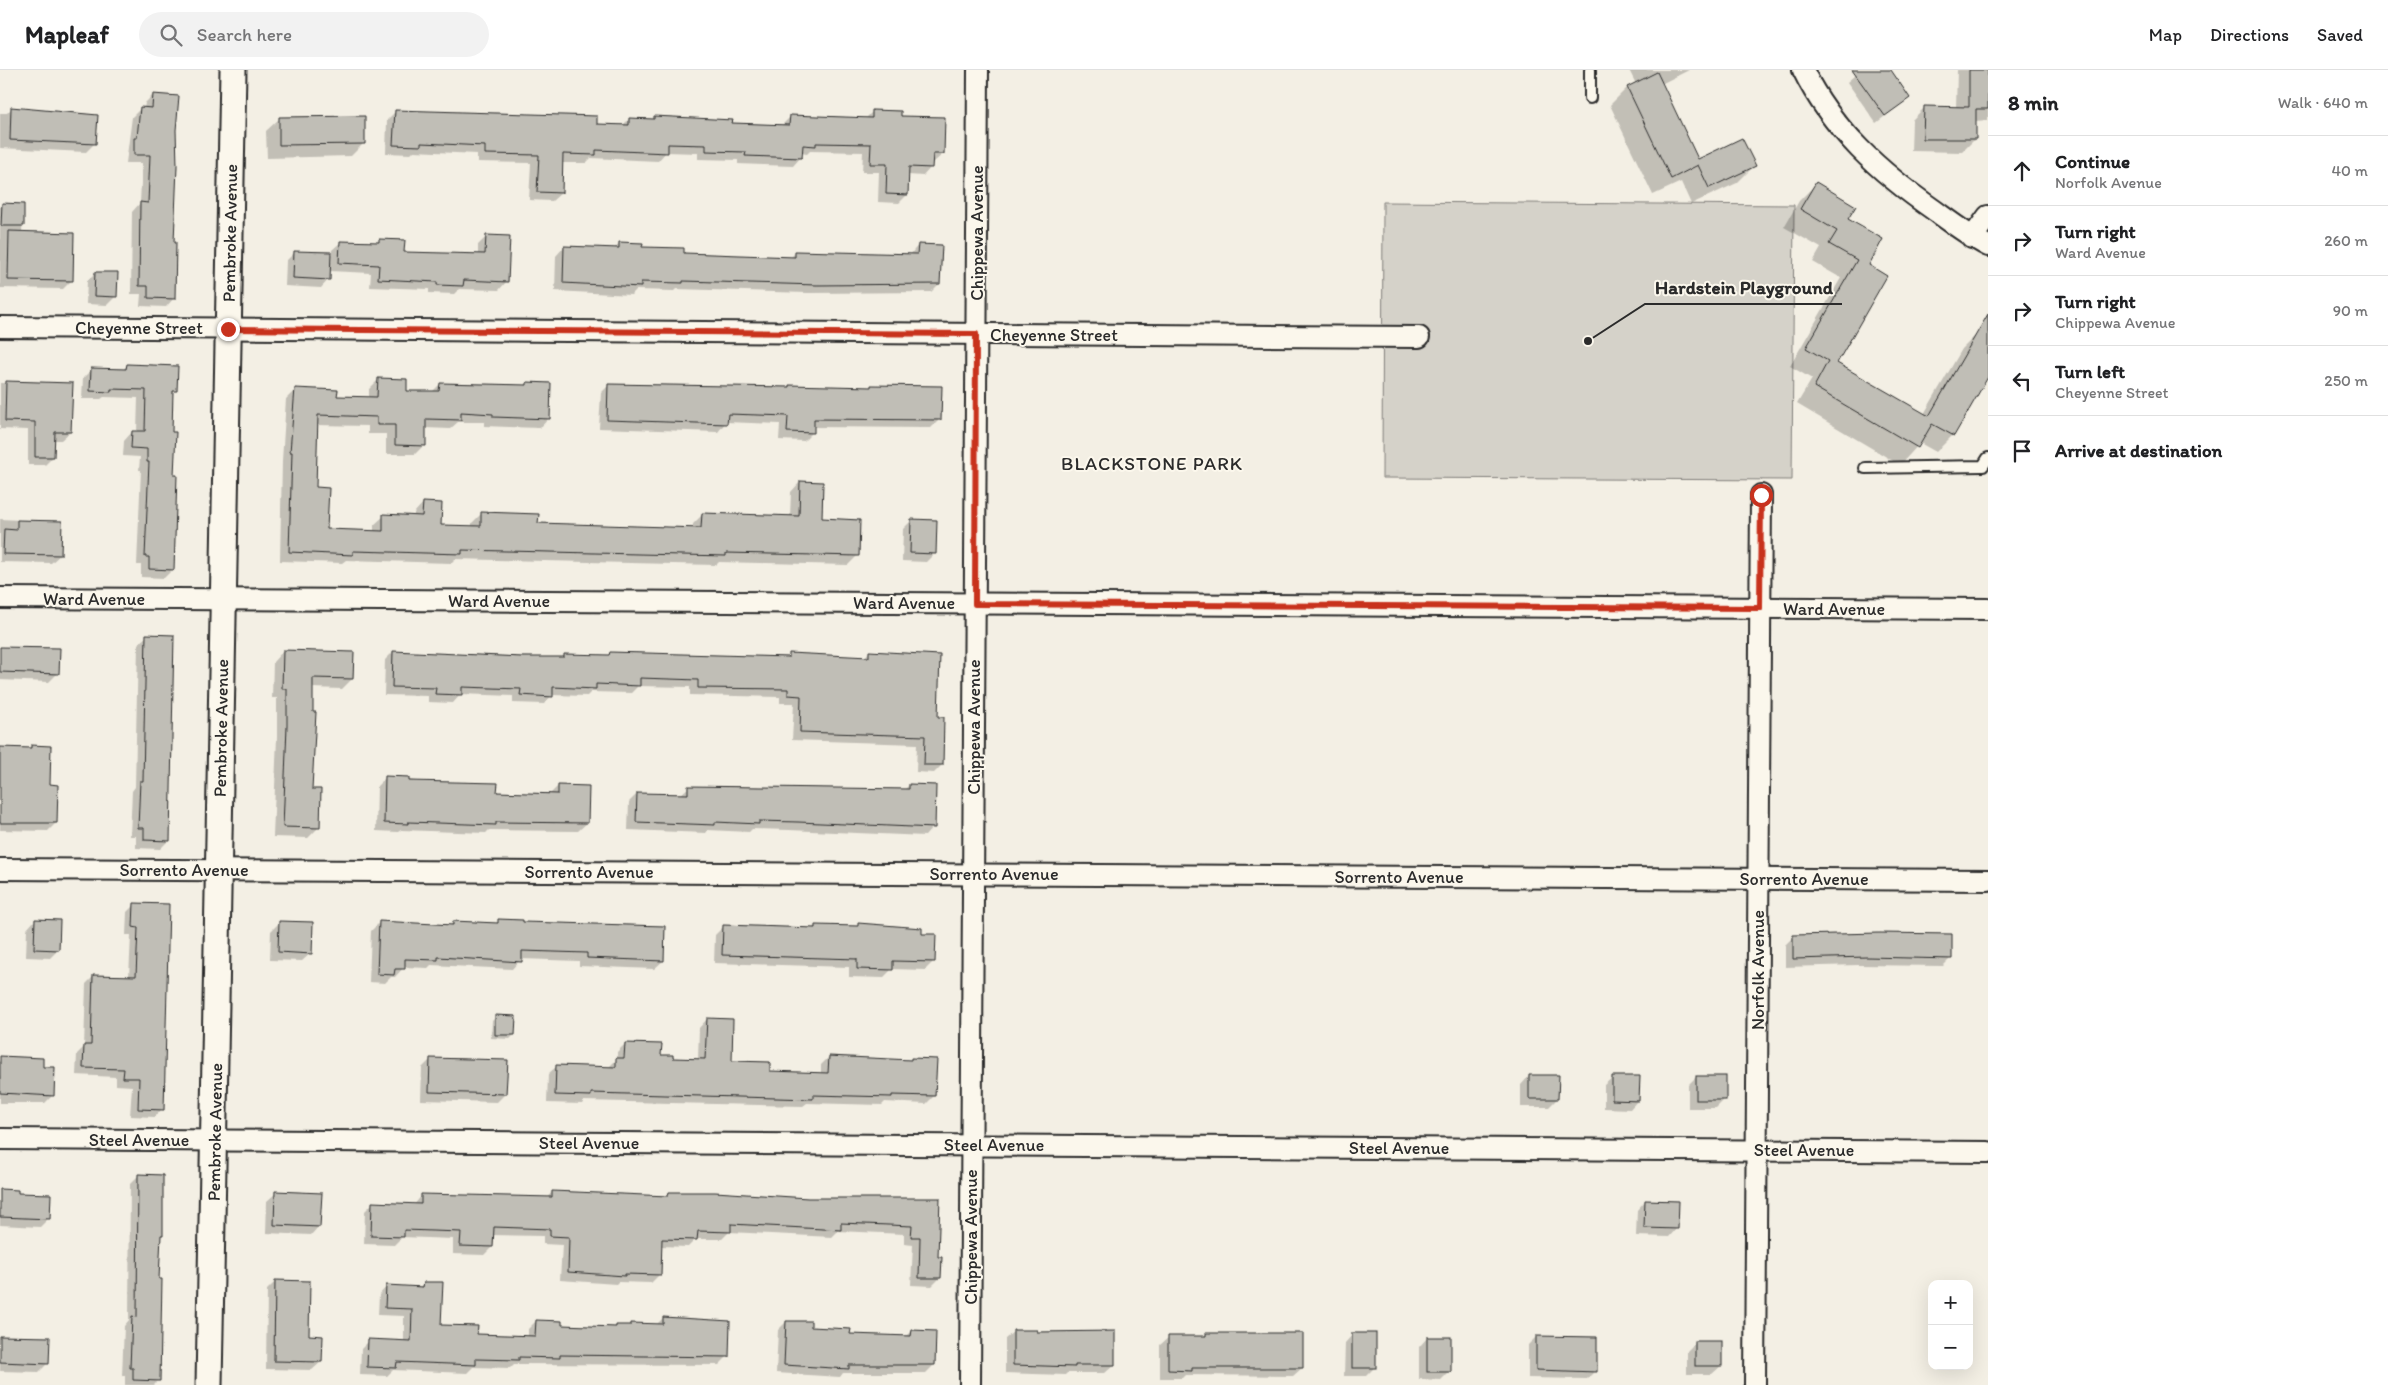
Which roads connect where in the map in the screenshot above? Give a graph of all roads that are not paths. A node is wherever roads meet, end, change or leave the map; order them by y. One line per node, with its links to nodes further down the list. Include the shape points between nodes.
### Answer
1 (233, 70): 9 (street, Pembroke Avenue)
2 (978, 70): 10 (street, Chippewa Avenue)
3 (1590, 70): 5 (lane)
4 (1803, 70): 7 (street, via 1832,119 1862,153 1895,183)
5 (1590, 98)
6 (1988, 216): 7 (street)
7 (1980, 242)
8 (0, 327): 9 (street, Cheyenne Street)
9 (228, 329): 10 (street, Cheyenne Street); 16 (street, Pembroke Avenue)
10 (976, 334): 11 (street, Cheyenne Street); 17 (street, Chippewa Avenue)
11 (1419, 338)
12 (1986, 463): 13 (lane)
13 (1865, 468)
14 (1761, 495): 18 (street, Norfolk Avenue)
15 (0, 598): 16 (street, Ward Avenue)
16 (224, 599): 17 (street, Ward Avenue); 21 (street, Pembroke Avenue)
17 (975, 604): 18 (street, Ward Avenue); 22 (street, Chippewa Avenue)
18 (1760, 608): 19 (street, Ward Avenue); 23 (street, Norfolk Avenue)
19 (1988, 609)
20 (0, 869): 21 (street, Sorrento Avenue)
21 (218, 870): 22 (street, Sorrento Avenue); 26 (street, Pembroke Avenue)
22 (973, 874): 23 (street, Sorrento Avenue); 27 (street, Chippewa Avenue)
23 (1759, 879): 24 (street, Sorrento Avenue); 28 (street, Norfolk Avenue)
24 (1988, 880)
25 (0, 1139): 26 (street, Steel Avenue)
26 (215, 1141): 27 (street, Steel Avenue); 30 (street, Pembroke Avenue)
27 (972, 1145): 28 (street, Steel Avenue); 31 (street, Chippewa Avenue)
28 (1757, 1150): 29 (street, Steel Avenue); 32 (street, Norfolk Avenue)
29 (1988, 1152)
30 (209, 1385)
31 (970, 1385)
32 (1755, 1385)

